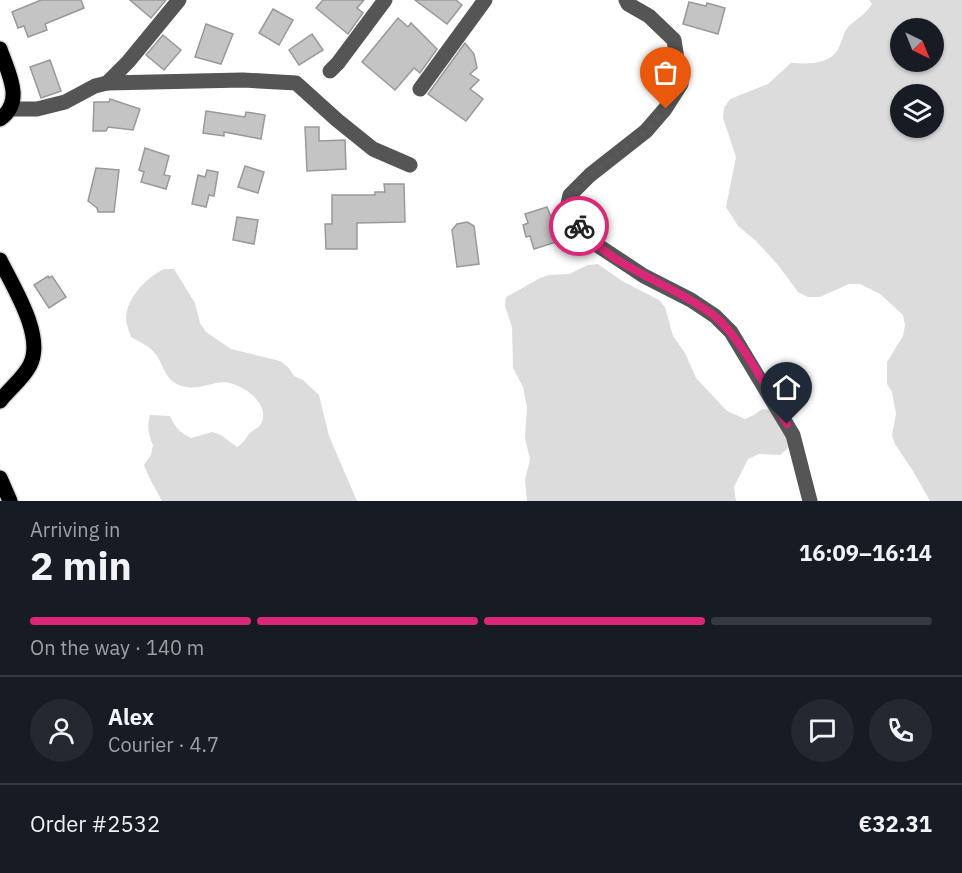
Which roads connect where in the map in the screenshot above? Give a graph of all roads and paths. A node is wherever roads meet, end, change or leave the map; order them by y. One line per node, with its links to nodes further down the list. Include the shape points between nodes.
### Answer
1 (179, 0): 7 (street)
2 (385, 0): 6 (street)
3 (485, 0): 8 (street)
4 (626, 0): 16 (street, via 674,40 681,84 646,131 590,175 570,195 568,204 576,223 591,241 644,276 691,300 731,332 793,435)
5 (0, 49): 9 (main road, via 11,80)
6 (330, 71)
7 (107, 83): 9 (street, via 65,102 36,109); 11 (street, via 296,83 373,148)
8 (420, 89)
9 (12, 109): 10 (main road)
10 (0, 119)
11 (410, 165)
12 (0, 260): 13 (main road, via 35,346 30,366)
13 (0, 401)
14 (0, 478): 15 (main road)
15 (10, 501)
16 (810, 501)

